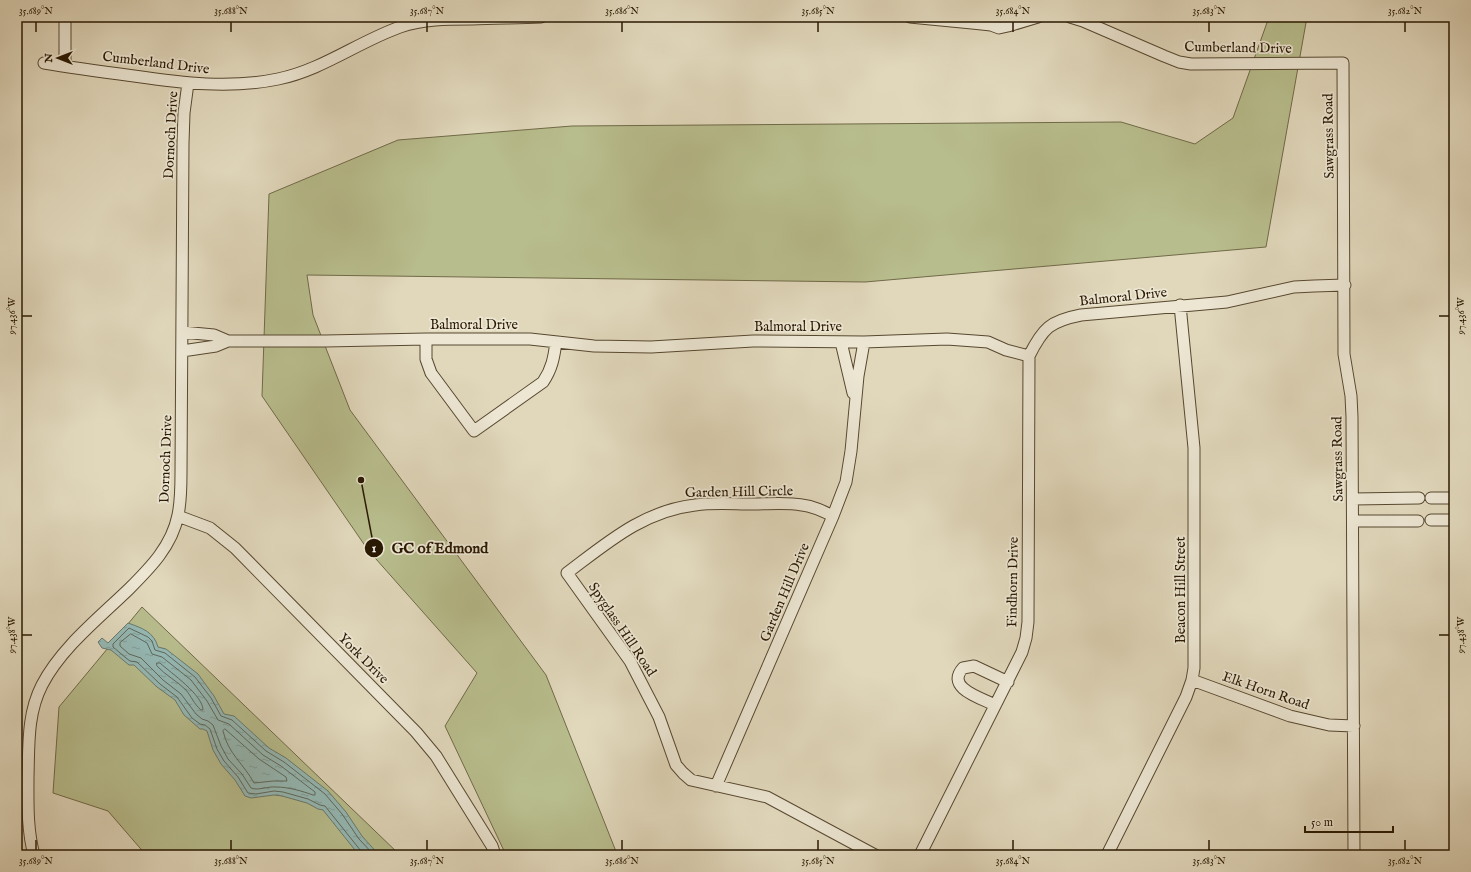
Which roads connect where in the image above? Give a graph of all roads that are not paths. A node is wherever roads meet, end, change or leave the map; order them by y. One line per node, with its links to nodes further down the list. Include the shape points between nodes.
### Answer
1 (65, 17): 8 (street)
2 (541, 17): 9 (street, Cumberland Drive, via 432,20 413,23 381,35 299,74 250,83)
3 (910, 17): 4 (street, via 999,28)
4 (1038, 17)
5 (1070, 17): 7 (street, Cumberland Drive, via 1179,62)
6 (44, 63): 8 (street, Cumberland Drive)
7 (1343, 63): 10 (street, Sawgrass Road)
8 (65, 66): 9 (street, Cumberland Drive)
9 (188, 83): 12 (street, Dornoch Drive, via 182,143)
10 (1345, 285): 11 (street, Balmoral Drive, via 1294,288 1227,302); 24 (street, Sawgrass Road, via 1344,354 1351,403)
11 (1180, 305): 19 (street, Balmoral Drive, via 1067,318 1048,327 1039,337); 32 (street, Beacon Hill Street, via 1194,448 1195,654)
12 (182, 332): 14 (street, Balmoral Drive, via 214,335); 18 (street, Dornoch Drive)
13 (426, 339): 14 (street, Balmoral Drive); 15 (street, Balmoral Drive); 15 (street, via 426,359 431,373 474,431 543,382 552,366)
14 (228, 341): 18 (street, Balmoral Drive, via 216,346)
15 (556, 342): 16 (street, Balmoral Drive, via 651,347 753,341)
16 (841, 342): 17 (street, Balmoral Drive); 20 (street, Garden Hill Drive)
17 (864, 342): 19 (street, Balmoral Drive, via 968,340 988,342); 20 (street, Garden Hill Drive)
18 (182, 351): 25 (street, Dornoch Drive, via 181,496)
19 (1029, 356): 33 (street, Findhorn Drive, via 1028,622 1022,652)
20 (855, 402): 26 (street, Garden Hill Drive, via 846,482)
21 (1419, 498): 24 (street)
22 (1431, 498): 23 (street)
23 (1454, 498)
24 (1353, 499): 29 (street, Sawgrass Road)
25 (178, 516): 37 (street, Dornoch Drive, via 160,554 144,574 65,651 42,686 30,723 28,819); 38 (street, York Drive, via 210,528 235,548 416,732 436,756 492,846)
26 (833, 516): 31 (street, Garden Hill Circle, via 801,504 696,504 678,507 635,524); 36 (street, Garden Hill Drive)
27 (1431, 520): 28 (street)
28 (1454, 520)
29 (1353, 521): 30 (street); 35 (street, Sawgrass Road)
30 (1418, 521)
31 (567, 573): 36 (street, Spyglass Hill Road, via 630,661 658,717 676,765 691,780)
32 (1192, 680): 35 (street, Elk Horn Road, via 1290,716 1329,725); 41 (street, Beacon Hill Street)
33 (1008, 682): 34 (street, Findhorn Drive); 34 (street, via 974,666 963,668 959,672 959,684 964,690)
34 (995, 705): 40 (street, Findhorn Drive)
35 (1354, 726): 42 (street, Sawgrass Road)
36 (716, 786): 39 (street, Spyglass Hill Road, via 767,797)
37 (34, 855)
38 (495, 855)
39 (875, 855)
40 (920, 855)
41 (1108, 855)
42 (1354, 855)

